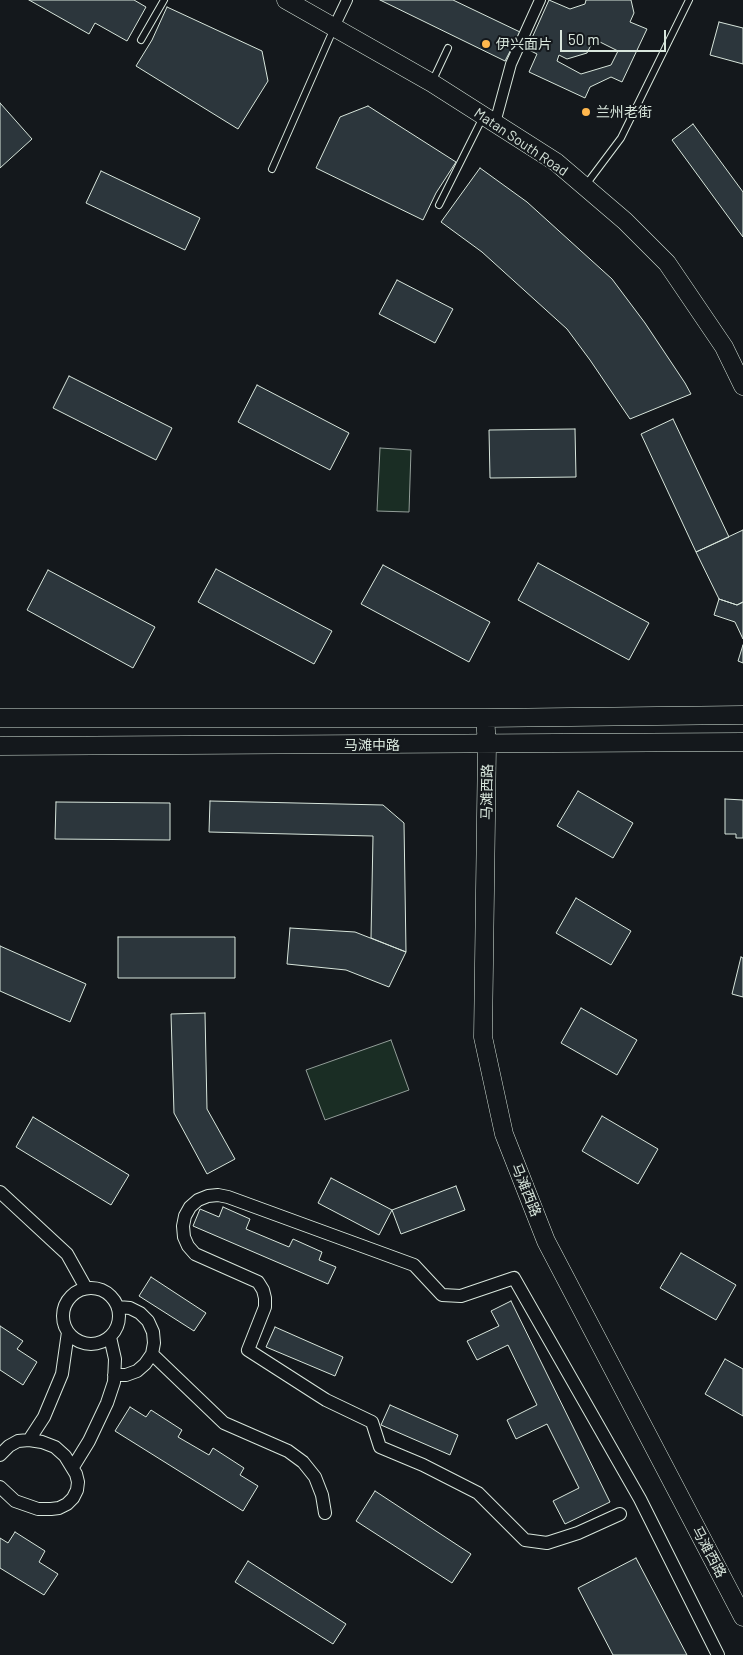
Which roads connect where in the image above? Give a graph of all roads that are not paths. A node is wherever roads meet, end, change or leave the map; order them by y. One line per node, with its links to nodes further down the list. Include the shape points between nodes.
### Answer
1 (164, 0): 7 (lane)
2 (286, 0): 6 (main road, Matan South Road)
3 (347, 0): 6 (street)
4 (540, 0): 10 (street)
5 (689, 0): 12 (lane, via 621,138)
6 (334, 27): 9 (main road, Matan South Road); 11 (lane)
7 (141, 40)
8 (448, 48): 9 (lane)
9 (432, 83): 10 (main road, Matan South Road)
10 (489, 120): 12 (main road, Matan South Road, via 556,162); 13 (lane)
11 (272, 170)
12 (584, 186): 14 (main road, Matan South Road, via 667,262 724,347)
13 (439, 205)
14 (743, 386)
15 (743, 715): 17 (main road, 马滩中路)
16 (0, 718): 17 (main road, 马滩中路)
17 (485, 718): 19 (main road, 马滩西路)
18 (743, 742): 19 (main road, 马滩中路)
19 (487, 744): 20 (main road, 马滩中路); 34 (main road, 马滩西路, via 483,1037 504,1134 546,1241)
20 (0, 746)
21 (0, 1192): 22 (street, via 68,1254)
22 (86, 1288): 23 (street, via 109,1294); 24 (street, via 71,1295 63,1309 62,1317)
23 (118, 1307): 25 (street, via 118,1323); 26 (street, via 140,1313 148,1322 153,1332)
24 (68, 1332): 25 (street, via 73,1338 88,1344 104,1342); 28 (street, via 62,1374 44,1417)
25 (110, 1337): 27 (street, via 115,1359)
26 (152, 1354): 27 (street, via 137,1371 126,1375); 32 (street, via 224,1423 288,1451 303,1462 315,1477)
27 (114, 1374): 30 (street, via 107,1403)
28 (29, 1440): 29 (street, via 8,1446); 30 (street, via 55,1447)
29 (0, 1455)
30 (73, 1466): 31 (street, via 77,1490 73,1498 60,1508 38,1509)
31 (3, 1494)
32 (325, 1513)
33 (620, 1514): 35 (street, via 578,1534 547,1543 525,1540 478,1493 380,1447 372,1422 326,1400 248,1350 265,1307 263,1290 258,1282 195,1254 184,1237 183,1226 190,1207 208,1196 228,1197 414,1265 442,1294 461,1296 514,1278 640,1499)
34 (743, 1617)
35 (718, 1655)

